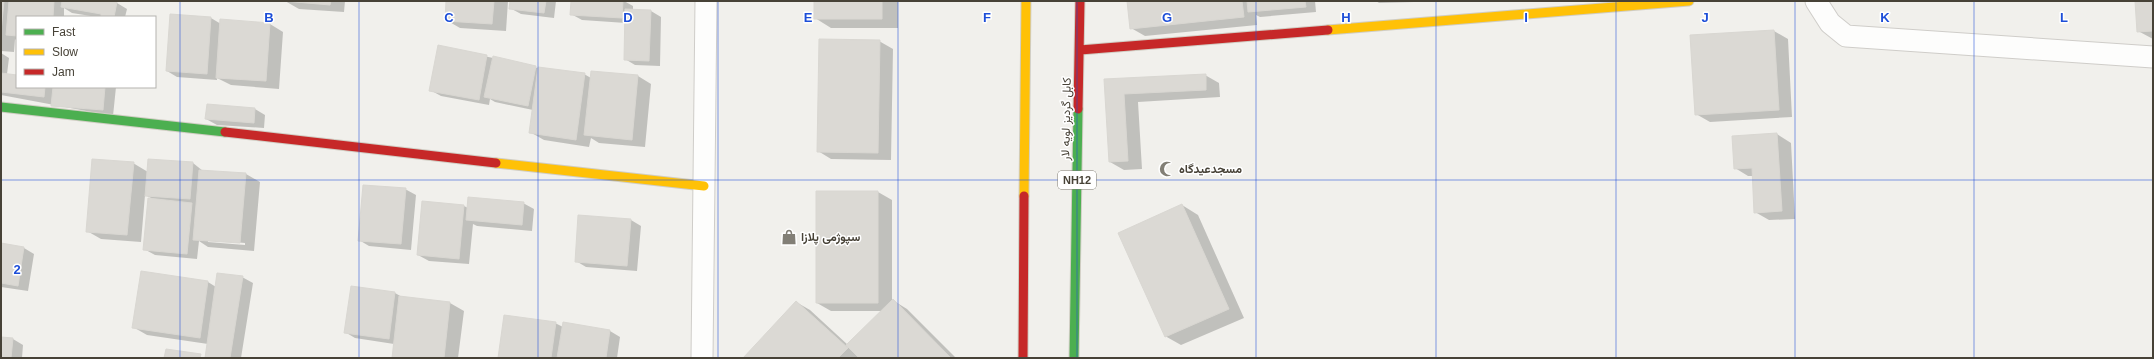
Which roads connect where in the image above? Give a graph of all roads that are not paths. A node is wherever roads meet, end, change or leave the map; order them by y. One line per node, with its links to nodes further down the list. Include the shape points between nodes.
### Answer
1 (706, 1): 9 (street)
2 (1026, 1): 11 (main road)
3 (1080, 1): 6 (main road, کابل گردیز لویه لار / NH12)
4 (1689, 1): 6 (main road)
5 (1816, 1): 7 (street, via 1830,23 1846,36)
6 (1080, 50): 12 (main road, کابل گردیز لویه لار / NH12)
7 (2153, 57)
8 (1, 107): 9 (main road)
9 (704, 186): 10 (street)
10 (702, 358)
11 (1023, 358)
12 (1074, 358)

